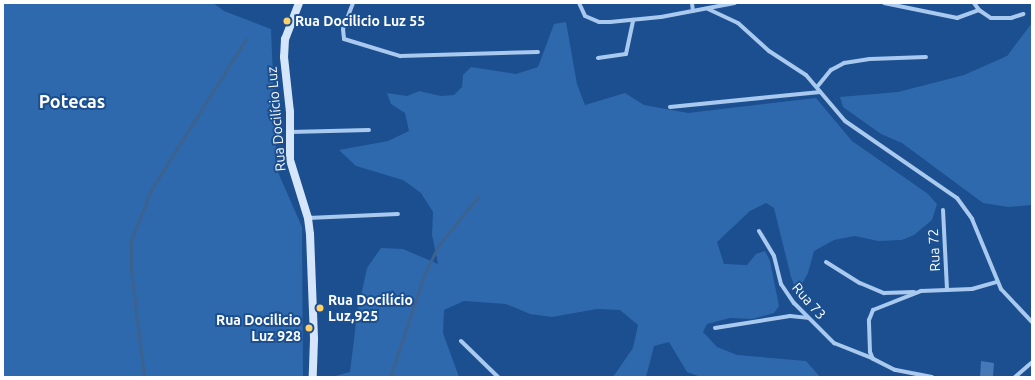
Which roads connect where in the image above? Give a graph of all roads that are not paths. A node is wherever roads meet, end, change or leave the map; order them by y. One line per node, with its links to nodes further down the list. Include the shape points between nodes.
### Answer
1 (300, 3): 20 (main road, Rua Docilício Luz, via 288,30 284,48)
2 (353, 3): 13 (street, via 343,29 344,39 400,56)
3 (579, 3): 12 (street, via 585,16 599,22)
4 (692, 3): 10 (street)
5 (734, 3): 8 (street)
6 (884, 3): 9 (street, via 957,18)
7 (974, 3): 9 (street)
8 (708, 9): 10 (street); 16 (street, via 738,23 762,46 796,68)
9 (979, 10): 11 (street, via 991,18 1011,18)
10 (693, 11): 12 (street)
11 (1023, 14)
12 (633, 20): 15 (street, via 626,54)
13 (538, 52)
14 (926, 57): 16 (street, via 870,59 844,63 831,70)
15 (598, 58)
16 (816, 87): 17 (street)
17 (820, 92): 18 (street); 26 (street, via 845,121 944,188 963,204 977,229)
18 (670, 107)
19 (369, 130): 20 (street)
20 (290, 132): 23 (main road, Rua Docilício Luz, via 290,160)
21 (943, 210): 27 (street, Rua 72)
22 (398, 214): 23 (street)
23 (308, 218): 35 (main road, Rua Docilício Luz, via 314,339)
24 (759, 231): 29 (street, Rua 73, via 774,256 781,284)
25 (826, 262): 28 (street, via 860,283 884,293)
26 (997, 282): 27 (street, via 979,288); 30 (street)
27 (947, 290): 28 (street)
28 (916, 292): 33 (street, via 873,310 869,320 870,352)
29 (808, 318): 31 (street, via 790,316); 33 (street, Rua 73, via 834,342)
30 (1032, 322)
31 (715, 328)
32 (461, 341): 36 (street)
33 (873, 359): 37 (street, Rua 73, via 895,370)
34 (1032, 362): 38 (street)
35 (313, 377)
36 (498, 377)
37 (932, 377)
38 (1015, 377)

